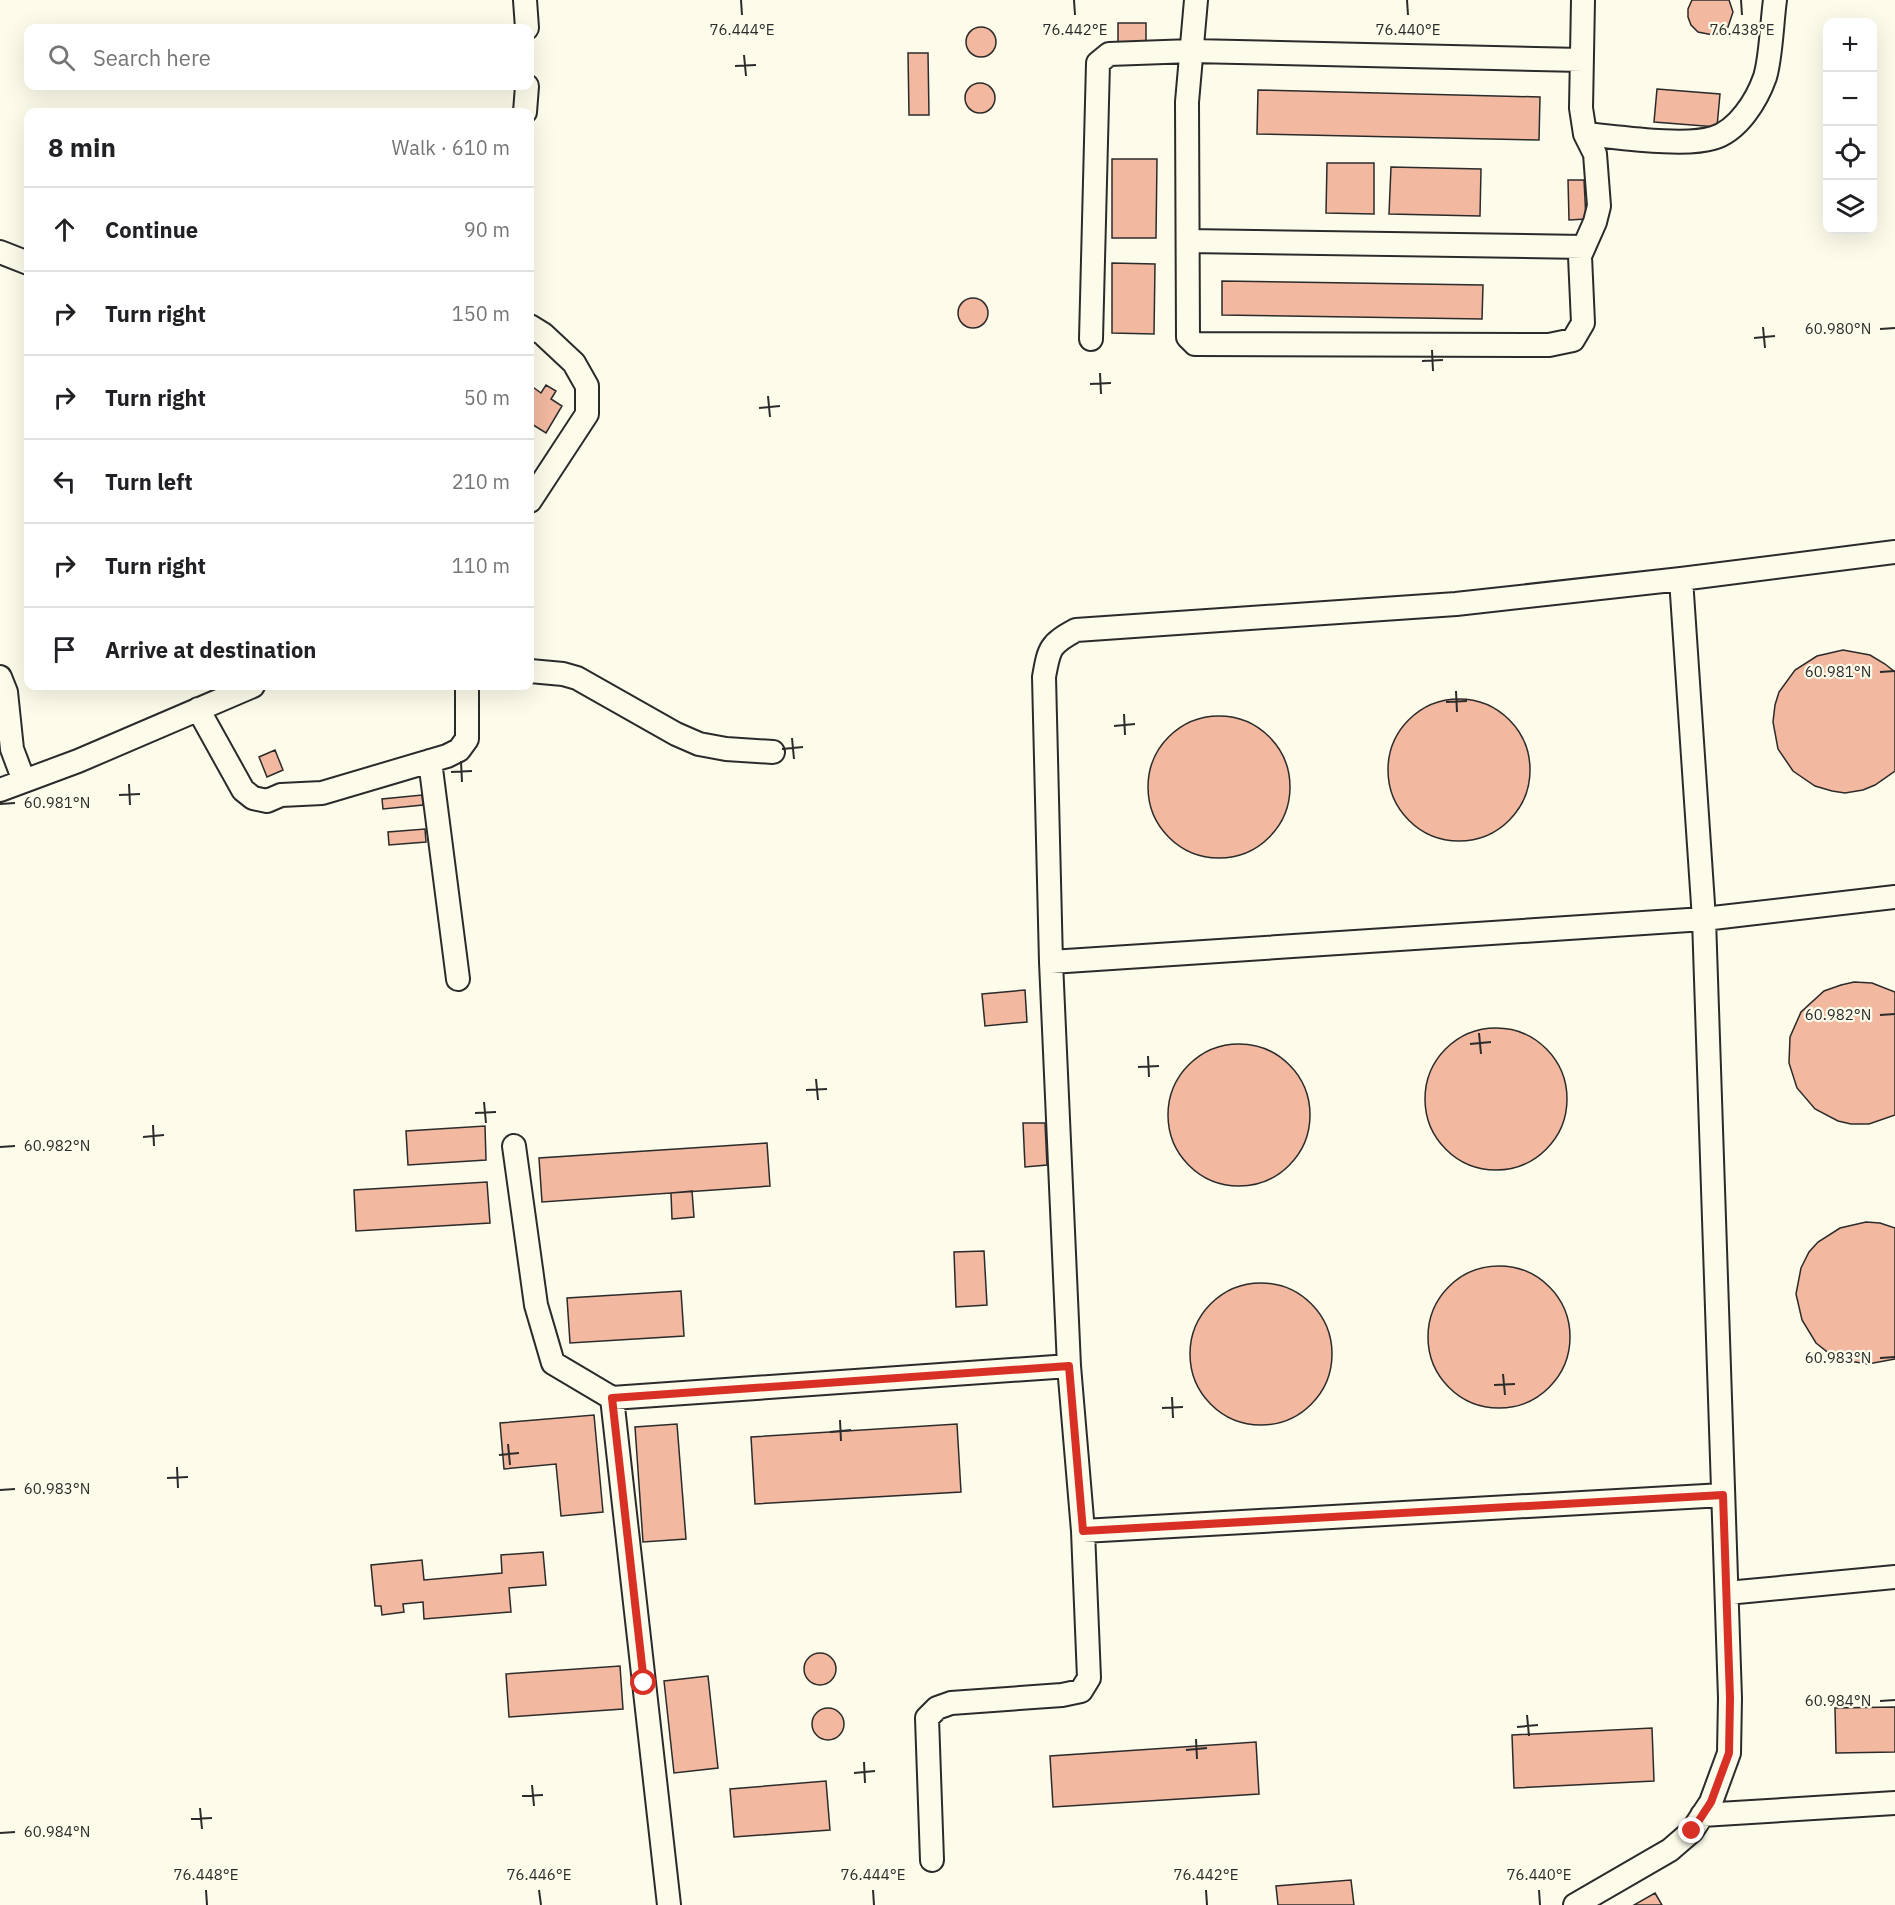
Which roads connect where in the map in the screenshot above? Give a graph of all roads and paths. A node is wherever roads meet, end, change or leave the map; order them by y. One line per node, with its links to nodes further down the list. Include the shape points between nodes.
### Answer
1 (525, 0): 5 (street)
2 (1196, 0): 6 (street)
3 (1583, 0): 7 (street)
4 (1775, 0): 10 (street, via 1765,75 1756,97 1735,126 1714,138 1687,142)
5 (527, 24)
6 (1192, 51): 7 (street); 11 (street, via 1187,102); 16 (street, via 1109,54 1098,63)
7 (1582, 60): 10 (street, via 1581,108)
8 (527, 90): 9 (street)
9 (525, 108)
10 (1586, 134): 12 (street, via 1595,154 1599,206)
11 (1188, 241): 12 (street); 12 (street, via 1188,337 1195,344 1549,345 1573,340 1583,323 1580,256)
12 (1584, 247)
13 (0, 252): 14 (street)
14 (24, 261)
15 (534, 328): 17 (street, via 574,363 587,386 587,414)
16 (1091, 339)
17 (534, 495)
18 (1895, 552): 19 (street)
19 (1681, 579): 30 (street); 31 (street, via 1456,604 1076,630 1056,640 1044,677)
20 (534, 671): 25 (street, via 577,678 699,744)
21 (0, 677): 27 (street, via 6,692 12,748)
22 (243, 690): 24 (street)
23 (467, 690): 26 (street, via 467,739 459,750)
24 (198, 709): 26 (street, via 243,790 253,798 267,801 281,795 322,793); 27 (street)
25 (773, 752)
26 (430, 761): 32 (street)
27 (24, 781): 28 (street)
28 (0, 790)
29 (1895, 897): 30 (street)
30 (1704, 919): 31 (street); 36 (street)
31 (1051, 962): 34 (street)
32 (458, 979)
33 (514, 1146): 35 (street, via 536,1305 553,1363)
34 (1069, 1366): 35 (street); 37 (street)
35 (612, 1398): 43 (street)
36 (1723, 1495): 37 (street); 39 (street)
37 (1083, 1531): 42 (street, via 1089,1678 1081,1690 1062,1695 951,1703 937,1708 927,1718)
38 (1895, 1577): 39 (street)
39 (1727, 1593): 41 (street, via 1729,1753 1711,1802)
40 (1895, 1803): 41 (street)
41 (1702, 1815): 44 (street, via 1692,1831 1670,1850)
42 (932, 1860)
43 (669, 1905)
44 (1575, 1905)

